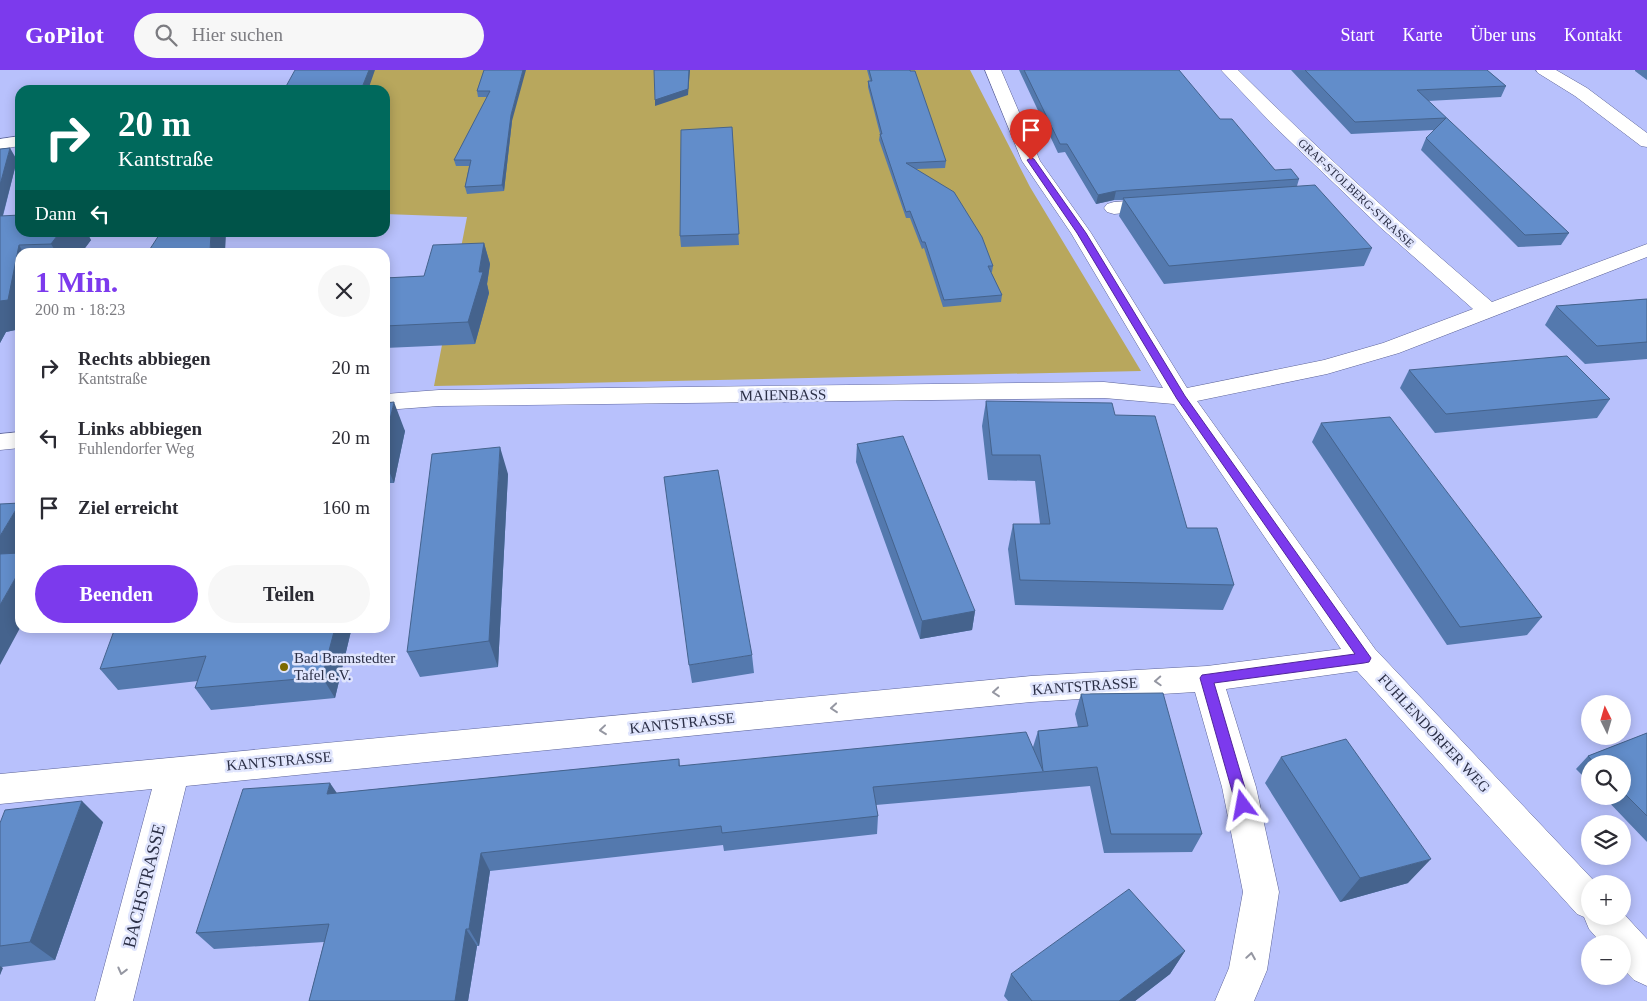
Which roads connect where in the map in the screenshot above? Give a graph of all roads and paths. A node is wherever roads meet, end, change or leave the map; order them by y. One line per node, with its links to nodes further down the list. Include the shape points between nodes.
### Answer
1 (993, 70): 13 (street, FUHLENDORFER WEG, via 1031,160 1081,233)
2 (1229, 70): 7 (street, GRAF-STOLBERG-STRASSE)
3 (1544, 70): 5 (street, via 1581,92)
4 (15, 142): 6 (street)
5 (1647, 142)
6 (0, 144)
7 (1354, 192): 8 (street); 12 (street, GRAF-STOLBERG-STRASSE)
8 (1326, 194)
9 (1172, 204): 10 (street)
10 (1114, 208)
11 (1647, 250): 12 (street)
12 (1488, 310): 13 (street, via 1391,348 1327,367)
13 (1181, 397): 14 (street, MAIENBASS, via 1104,390 439,398); 17 (street, FUHLENDORFER WEG)
14 (390, 402)
15 (15, 440): 16 (street)
16 (0, 442)
17 (1364, 658): 18 (street, KANTSTRASSE); 21 (street, FUHLENDORFER WEG)
18 (1207, 678): 19 (street, KANTSTRASSE, one-way to 19, via 1021,690); 25 (street, one-way to 18, via 1248,970 1261,892 1239,787)
19 (173, 771): 20 (street, KANTSTRASSE); 24 (street, BACHSTRASSE, one-way to 24)
20 (0, 789)
21 (1581, 892)
22 (1610, 925): 23 (street)
23 (1647, 967)
24 (114, 1001)
25 (1234, 1001)

